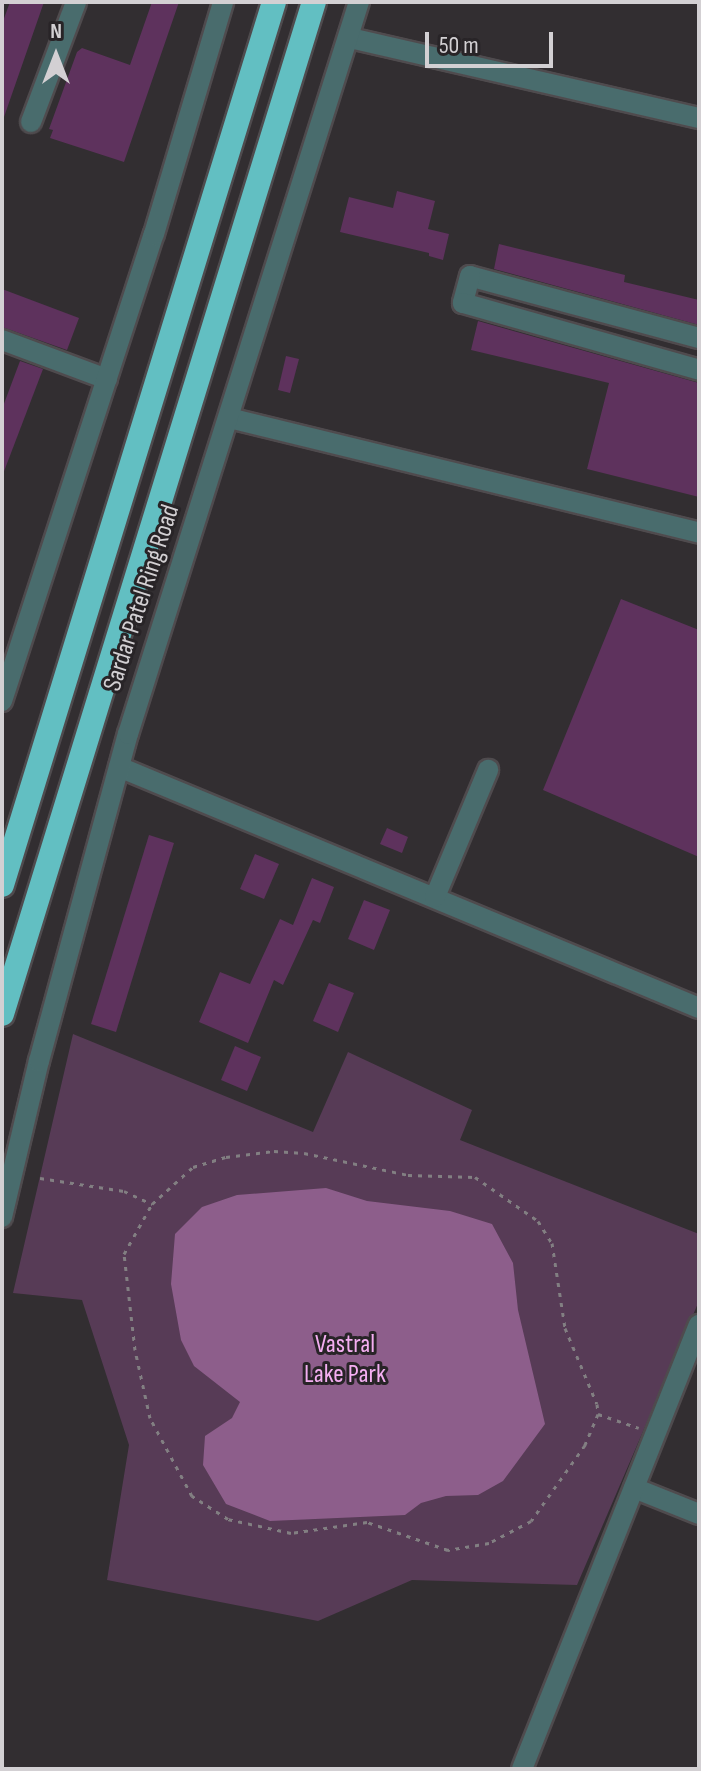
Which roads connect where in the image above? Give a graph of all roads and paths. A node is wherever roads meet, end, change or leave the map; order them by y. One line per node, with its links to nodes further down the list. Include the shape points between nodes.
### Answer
1 (76, 2): 8 (street)
2 (223, 2): 12 (street)
3 (274, 2): 18 (highway, Sardar Patel Ring Road)
4 (314, 2): 21 (highway, Sardar Patel Ring Road)
5 (359, 2): 6 (street, Sardar Patel Ring Road)
6 (350, 38): 7 (street); 13 (street, Sardar Patel Ring Road)
7 (699, 118)
8 (31, 122)
9 (699, 338): 11 (street, via 470,276 463,303)
10 (2, 340): 12 (street)
11 (699, 370)
12 (107, 379): 15 (street)
13 (229, 418): 14 (street); 16 (street, Sardar Patel Ring Road)
14 (699, 533)
15 (4, 691)
16 (119, 767): 19 (street); 24 (street, Sardar Patel Ring Road)
17 (488, 770): 19 (street)
18 (2, 885)
19 (435, 897): 20 (street)
20 (699, 1008)
21 (2, 1014)
22 (40, 1178): 23 (path, via 124,1191)
23 (152, 1204): 26 (path, via 193,1167 274,1151 408,1175 475,1177 538,1221 552,1243 565,1328); 26 (path, via 124,1254 135,1350 150,1418 192,1496 228,1519 291,1533 367,1522 448,1550 489,1543 531,1521 585,1445)
24 (2, 1217)
25 (699, 1325): 28 (street)
26 (598, 1414): 27 (path)
27 (646, 1430)
28 (634, 1488): 29 (street); 30 (street)
29 (699, 1514)
30 (522, 1769)

